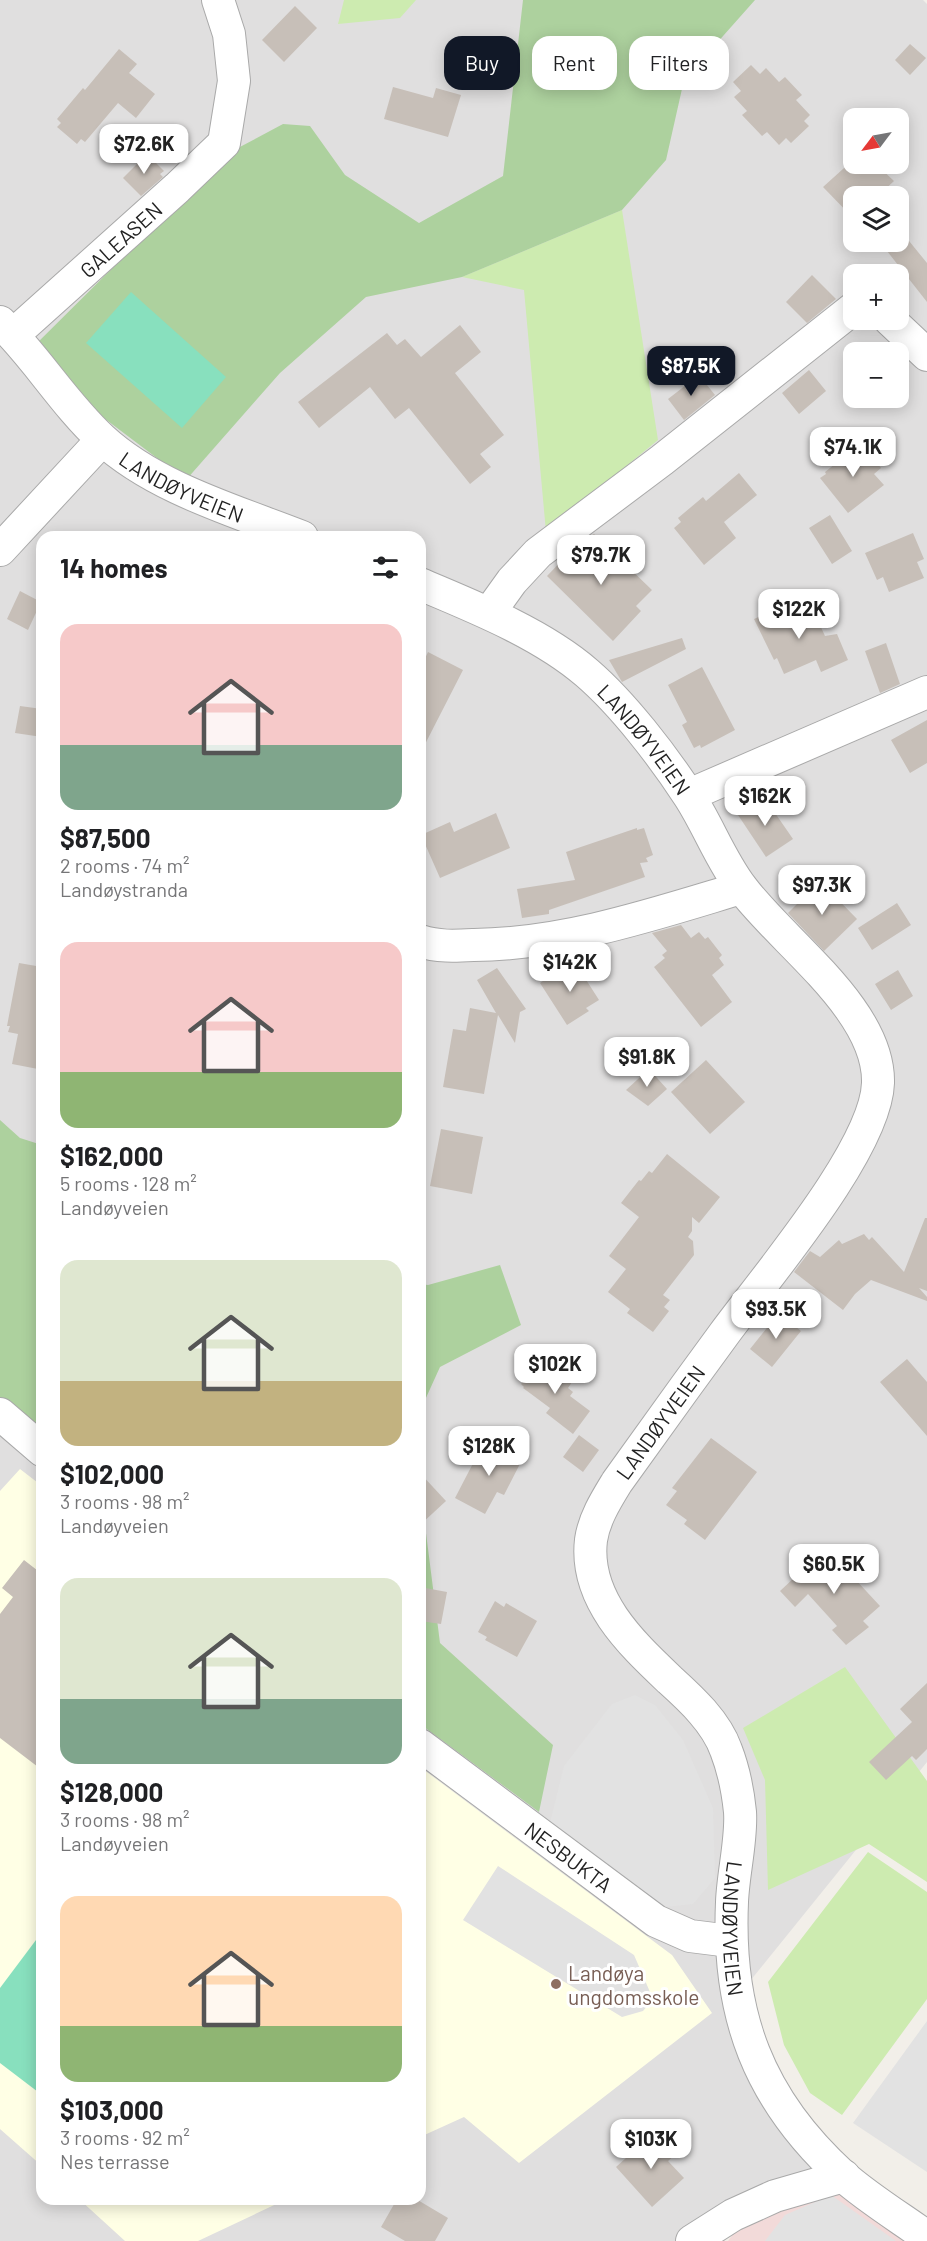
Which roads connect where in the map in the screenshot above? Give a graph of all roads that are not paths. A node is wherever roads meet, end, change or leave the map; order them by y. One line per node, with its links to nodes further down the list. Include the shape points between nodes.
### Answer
1 (218, 0): 3 (street, GALEASEN, via 229,34 234,81 224,143 177,188)
2 (843, 317): 10 (street, via 538,553)
3 (7, 328): 6 (street, LANDØYVEIEN, via 62,398)
4 (901, 330): 5 (street)
5 (927, 355)
6 (102, 440): 7 (street, LANDØYVEIEN, via 136,467); 8 (street, LANDØYVEIEN)
7 (287, 531)
8 (0, 550)
9 (426, 587): 10 (street, LANDØYVEIEN)
10 (489, 613): 12 (street, LANDØYVEIEN, via 587,673 646,738)
11 (927, 692): 12 (street)
12 (688, 795): 13 (street, LANDØYVEIEN)
13 (741, 888): 14 (street, via 607,927 540,940 501,945); 18 (street, LANDØYVEIEN, via 832,986 862,1027 874,1051 878,1084 871,1117 811,1218 617,1482 600,1511 591,1539 596,1588 615,1623 692,1701 726,1750 740,1813)
14 (426, 943)
15 (0, 1414): 16 (street)
16 (36, 1445)
17 (426, 1749): 18 (street, NESBUKTA, via 656,1921 690,1936)
18 (730, 1941): 19 (street, LANDØYVEIEN, via 738,2006 753,2055 773,2094 803,2136)
19 (844, 2176): 20 (street, LANDØYVEIEN); 21 (street, via 775,2196)
20 (927, 2237)
21 (692, 2241)

